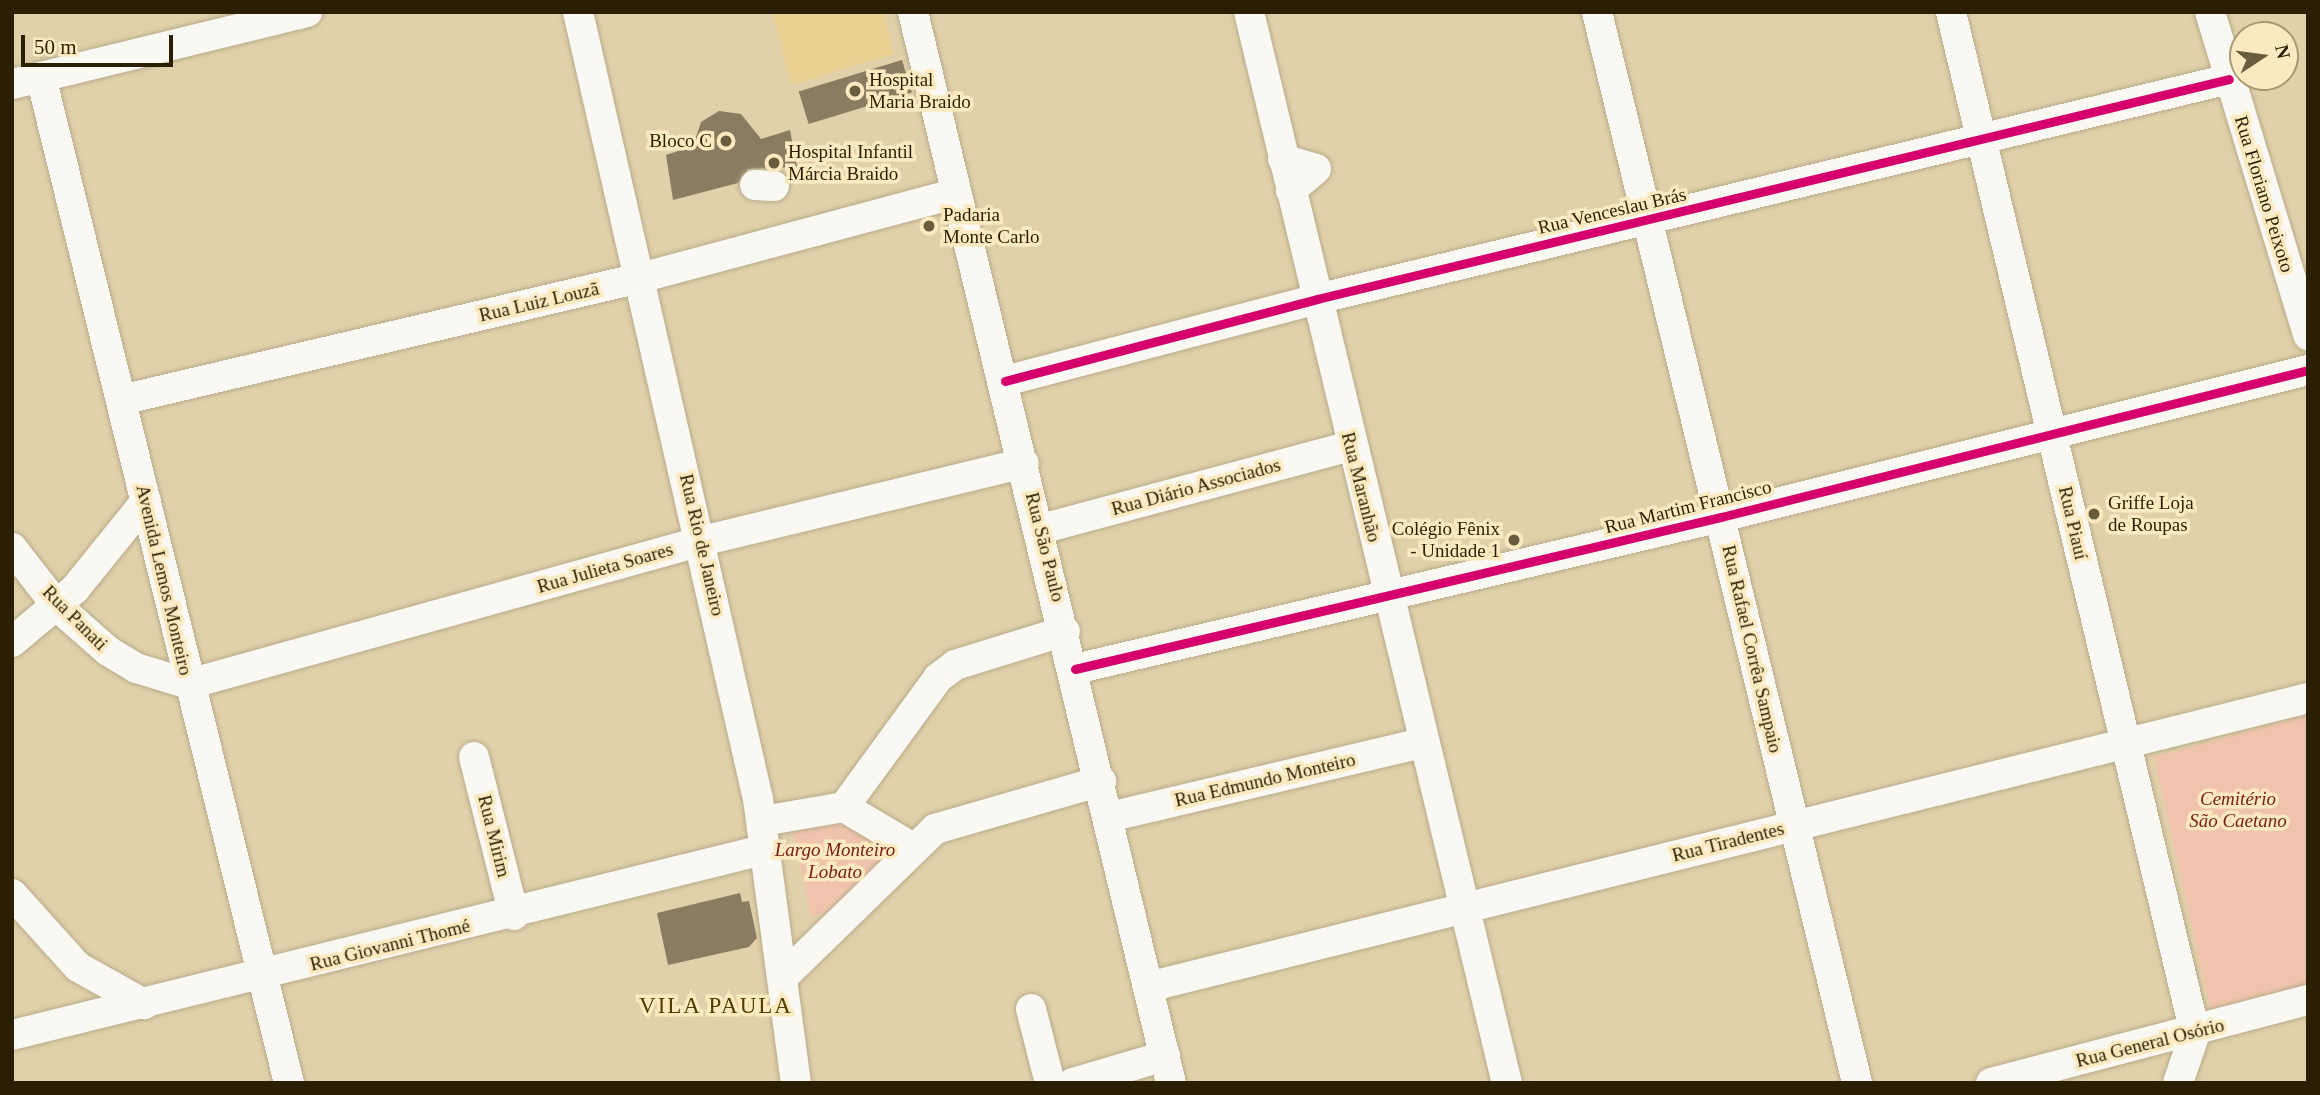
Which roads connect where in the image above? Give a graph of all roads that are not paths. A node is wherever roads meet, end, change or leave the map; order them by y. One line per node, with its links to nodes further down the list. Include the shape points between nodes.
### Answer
1 (307, 12): 8 (street)
2 (578, 12): 16 (street, Rua Rio de Janeiro)
3 (914, 12): 14 (street, Rua São Paulo)
4 (1249, 12): 17 (street, Rua Maranhão)
5 (1597, 12): 15 (street, Rua Rafael Corrêa Sampaio)
6 (1951, 12): 13 (street, Rua Piauí)
7 (2210, 12): 10 (street, Rua Floriano Peixoto)
8 (223, 22): 9 (street)
9 (41, 77): 11 (street); 21 (street, Avenida Lemos Monteiro)
10 (2229, 79): 13 (street, Rua Venceslau Brás)
11 (12, 84)
12 (2233, 91): 18 (street, Rua Floriano Peixoto)
13 (1981, 140): 15 (street, Rua Venceslau Brás); 22 (street, Rua Piauí)
14 (954, 194): 16 (street, Rua Luiz Louzã); 20 (street, Rua São Paulo)
15 (1649, 221): 17 (street, Rua Venceslau Brás); 26 (street, Rua Rafael Corrêa Sampaio)
16 (640, 278): 21 (street, Rua Luiz Louzã); 28 (street, Rua Rio de Janeiro)
17 (1317, 299): 20 (street, Rua Venceslau Brás); 23 (street, Rua Maranhão)
18 (2308, 335)
19 (2308, 370): 22 (street, Rua Martim Francisco)
20 (1005, 381): 24 (street, Rua São Paulo)
21 (121, 400): 25 (street, Avenida Lemos Monteiro)
22 (2053, 435): 26 (street, Rua Martim Francisco); 38 (street, Rua Piauí)
23 (1350, 446): 27 (street, Rua Diário Associados); 30 (street, Rua Maranhão)
24 (1024, 463): 27 (street, Rua São Paulo); 28 (street, Rua Julieta Soares)
25 (146, 501): 31 (street); 35 (street, Avenida Lemos Monteiro)
26 (1721, 517): 30 (street, Rua Martim Francisco); 43 (street, Rua Rafael Corrêa Sampaio)
27 (1041, 529): 32 (street, Rua São Paulo)
28 (702, 541): 35 (street, Rua Julieta Soares); 44 (street, Rua Rio de Janeiro)
29 (12, 548): 31 (street, Rua Panati)
30 (1388, 598): 34 (street, Rua Martim Francisco); 37 (street, Rua Maranhão)
31 (58, 607): 33 (street); 35 (street, Rua Panati, via 107,652 135,668)
32 (1066, 631): 34 (street, Rua São Paulo); 41 (street, via 955,665 938,678)
33 (12, 642)
34 (1075, 669): 40 (street, Rua São Paulo)
35 (189, 684): 49 (street, Avenida Lemos Monteiro)
36 (2308, 698): 38 (street, Rua Tiradentes)
37 (1421, 743): 42 (street, Rua Edmundo Monteiro); 47 (street, Rua Maranhão)
38 (2126, 747): 43 (street, Rua Tiradentes); 55 (street, Rua Piauí)
39 (474, 757): 48 (street, Rua Mirim)
40 (1101, 781): 42 (street, Rua São Paulo); 45 (street, via 950,824)
41 (844, 807): 44 (street, Rua Giovanni Thomé); 45 (street)
42 (1109, 817): 51 (street, Rua São Paulo)
43 (1794, 825): 47 (street, Rua Tiradentes); 63 (street, Rua Rafael Corrêa Sampaio)
44 (765, 835): 48 (street, Rua Giovanni Thomé); 50 (street, Rua Rio de Janeiro)
45 (911, 847): 50 (street)
46 (12, 894): 53 (street, via 78,967)
47 (1465, 908): 51 (street, Rua Tiradentes); 62 (street, Rua Maranhão)
48 (513, 915): 49 (street, Rua Giovanni Thomé)
49 (263, 976): 53 (street, Rua Giovanni Thomé); 58 (street, Avenida Lemos Monteiro)
50 (782, 978): 59 (street, Rua Rio de Janeiro)
51 (1148, 987): 57 (street, Rua São Paulo)
52 (2308, 1000): 55 (street, Rua General Osório)
53 (144, 1004): 56 (street, Rua Giovanni Thomé)
54 (1031, 1009): 60 (street)
55 (2195, 1033): 64 (street, Rua General Osório); 65 (street)
56 (12, 1035)
57 (1168, 1069): 61 (street)
58 (289, 1083)
59 (796, 1083)
60 (1050, 1083)
61 (1073, 1083)
62 (1507, 1083)
63 (1857, 1083)
64 (1991, 1083)
65 (2178, 1083)

